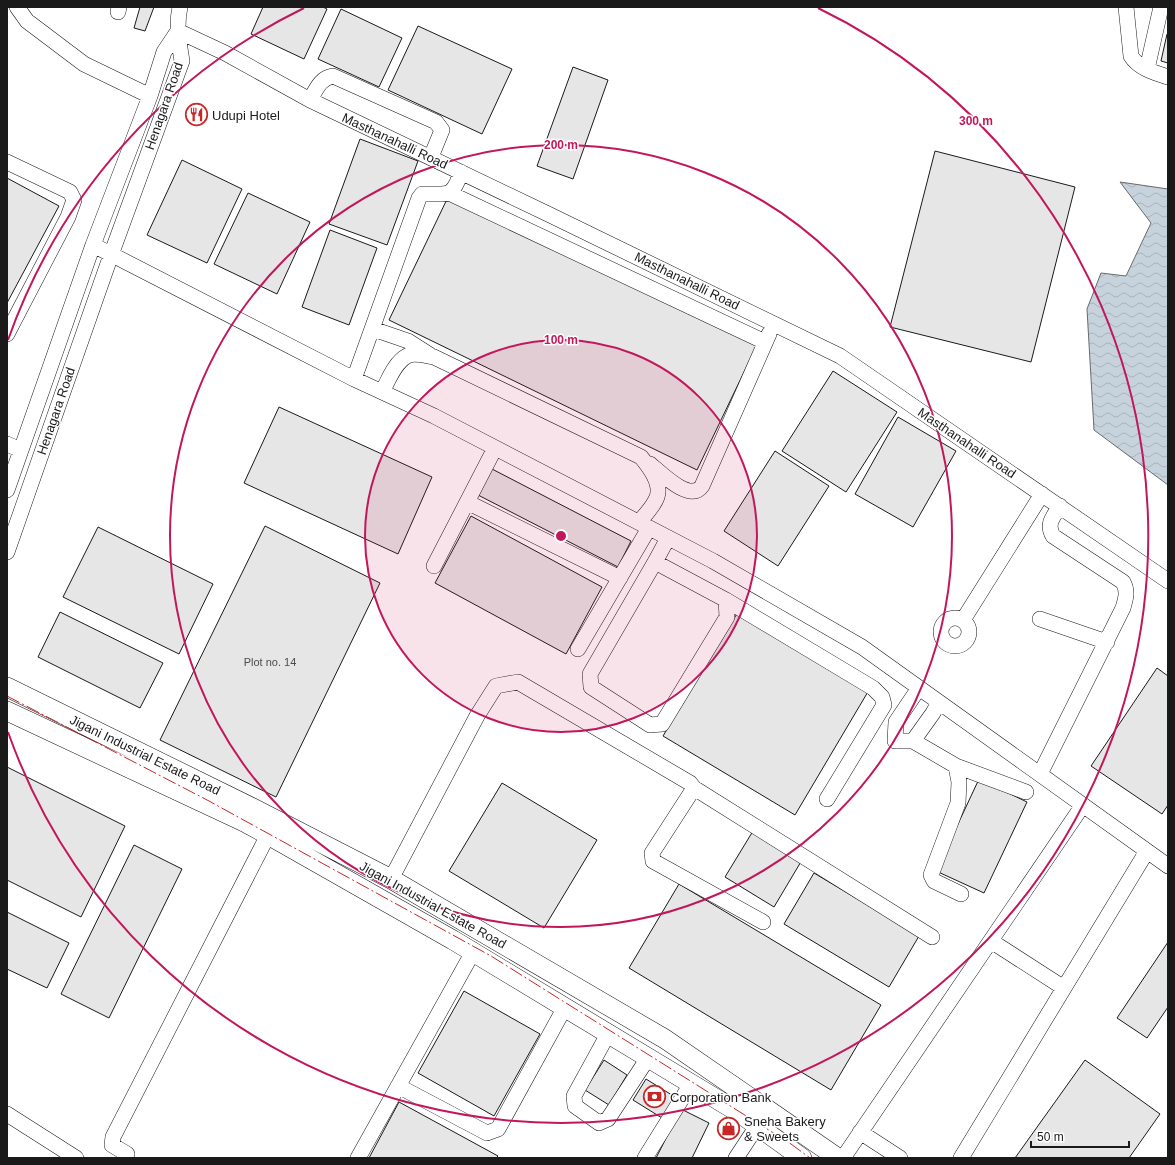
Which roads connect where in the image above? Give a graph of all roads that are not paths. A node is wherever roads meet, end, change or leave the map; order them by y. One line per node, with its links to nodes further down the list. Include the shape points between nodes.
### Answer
1 (17, 7): 8 (street, via 27,21 84,64)
2 (180, 7): 5 (street)
3 (1126, 7): 6 (street, via 1131,56)
4 (1161, 7): 6 (street)
5 (178, 31): 8 (street, Henagara Road, via 164,52); 9 (street, Masthanahalli Road); 15 (street, Henagara Road, via 182,62)
6 (1147, 69): 7 (street)
7 (1168, 77)
8 (150, 96): 14 (street, Henagara Road)
9 (310, 100): 10 (street, Masthanahalli Road); 10 (street, via 322,80 333,76 436,122 442,130)
10 (430, 157): 12 (street, Masthanahalli Road)
11 (7, 162): 20 (street, via 70,192 74,200 68,217)
12 (461, 172): 13 (street, via 456,185); 16 (street, Masthanahalli Road)
13 (449, 193): 18 (street); 19 (street, via 422,194 419,198)
14 (93, 245): 15 (street); 25 (street, Henagara Road)
15 (111, 255): 23 (street); 34 (street, Henagara Road)
16 (738, 306): 17 (street, Masthanahalli Road); 18 (street)
17 (774, 324): 21 (street); 29 (street, Masthanahalli Road, via 840,356)
18 (728, 325): 21 (street)
19 (373, 330): 22 (street, via 408,341); 23 (street)
20 (7, 334)
21 (765, 342): 27 (street, via 700,490 689,492)
22 (434, 357): 24 (street, via 407,355 399,363); 27 (street)
23 (354, 379): 24 (street)
24 (382, 392): 26 (street)
25 (14, 447): 28 (street, Henagara Road)
26 (495, 448): 30 (street); 32 (street)
27 (641, 457): 32 (street, via 654,475 658,495)
28 (7, 490)
29 (1042, 494): 31 (street, Masthanahalli Road); 41 (street)
30 (467, 502): 36 (street); 37 (street)
31 (1060, 506): 38 (street, Masthanahalli Road); 42 (street, via 1050,522 1049,530 1053,536 1118,578 1126,588 1123,608)
32 (644, 525): 33 (street); 37 (street)
33 (668, 538): 35 (street); 45 (street, via 862,647)
34 (7, 552)
35 (655, 562): 39 (street); 39 (street, via 590,674 591,686 650,725 662,724 727,617)
36 (434, 566)
37 (620, 578): 43 (street)
38 (1168, 581)
39 (726, 600): 53 (street, via 873,688 882,697 884,705)
40 (1040, 619): 42 (street)
41 (963, 620)
42 (1106, 642): 50 (street)
43 (578, 649)
44 (7, 687): 58 (main road, Jigani Industrial Estate Road, via 253,808)
45 (919, 688): 46 (street); 48 (street, via 896,722 895,741)
46 (939, 702): 48 (street); 50 (street)
47 (7, 711): 55 (main road, Jigani Industrial Estate Road)
48 (913, 741): 49 (street)
49 (956, 766): 52 (street); 59 (street, via 959,782 958,803 931,875 934,881)
50 (1040, 774): 54 (street)
51 (694, 788): 58 (street, via 690,783 518,682 496,686 477,716); 60 (street, via 652,853 653,861); 61 (street)
52 (1026, 792)
53 (827, 799)
54 (1083, 805): 56 (street); 62 (street)
55 (268, 835): 63 (main road, Jigani Industrial Estate Road); 75 (street, via 113,1137 112,1145 127,1154)
56 (1147, 851): 57 (street); 64 (street)
57 (1168, 866)
58 (391, 880): 70 (main road, Jigani Industrial Estate Road, via 665,1039)
59 (961, 894)
60 (763, 922)
61 (932, 937)
62 (991, 941): 64 (street); 73 (street)
63 (473, 952): 65 (main road, Jigani Industrial Estate Road); 69 (street)
64 (1064, 988): 83 (street)
65 (565, 1007): 66 (main road, Jigani Industrial Estate Road); 69 (street, via 498,1129 487,1133)
66 (608, 1034): 67 (main road, Jigani Industrial Estate Road); 67 (street, via 574,1096 575,1106 599,1123 608,1119)
67 (648, 1058): 68 (main road, Jigani Industrial Estate Road)
68 (691, 1084): 72 (main road, Jigani Industrial Estate Road); 77 (street)
69 (398, 1086): 76 (street)
70 (768, 1110): 72 (street); 80 (main road, Jigani Industrial Estate Road)
71 (7, 1114): 74 (street)
72 (757, 1126): 78 (street); 79 (main road, Jigani Industrial Estate Road)
73 (860, 1132): 81 (street); 82 (street)
74 (76, 1158)
75 (124, 1158)
76 (358, 1158)
77 (645, 1158)
78 (736, 1158)
79 (802, 1158)
80 (838, 1158)
81 (842, 1158)
82 (900, 1158)
83 (961, 1158)

